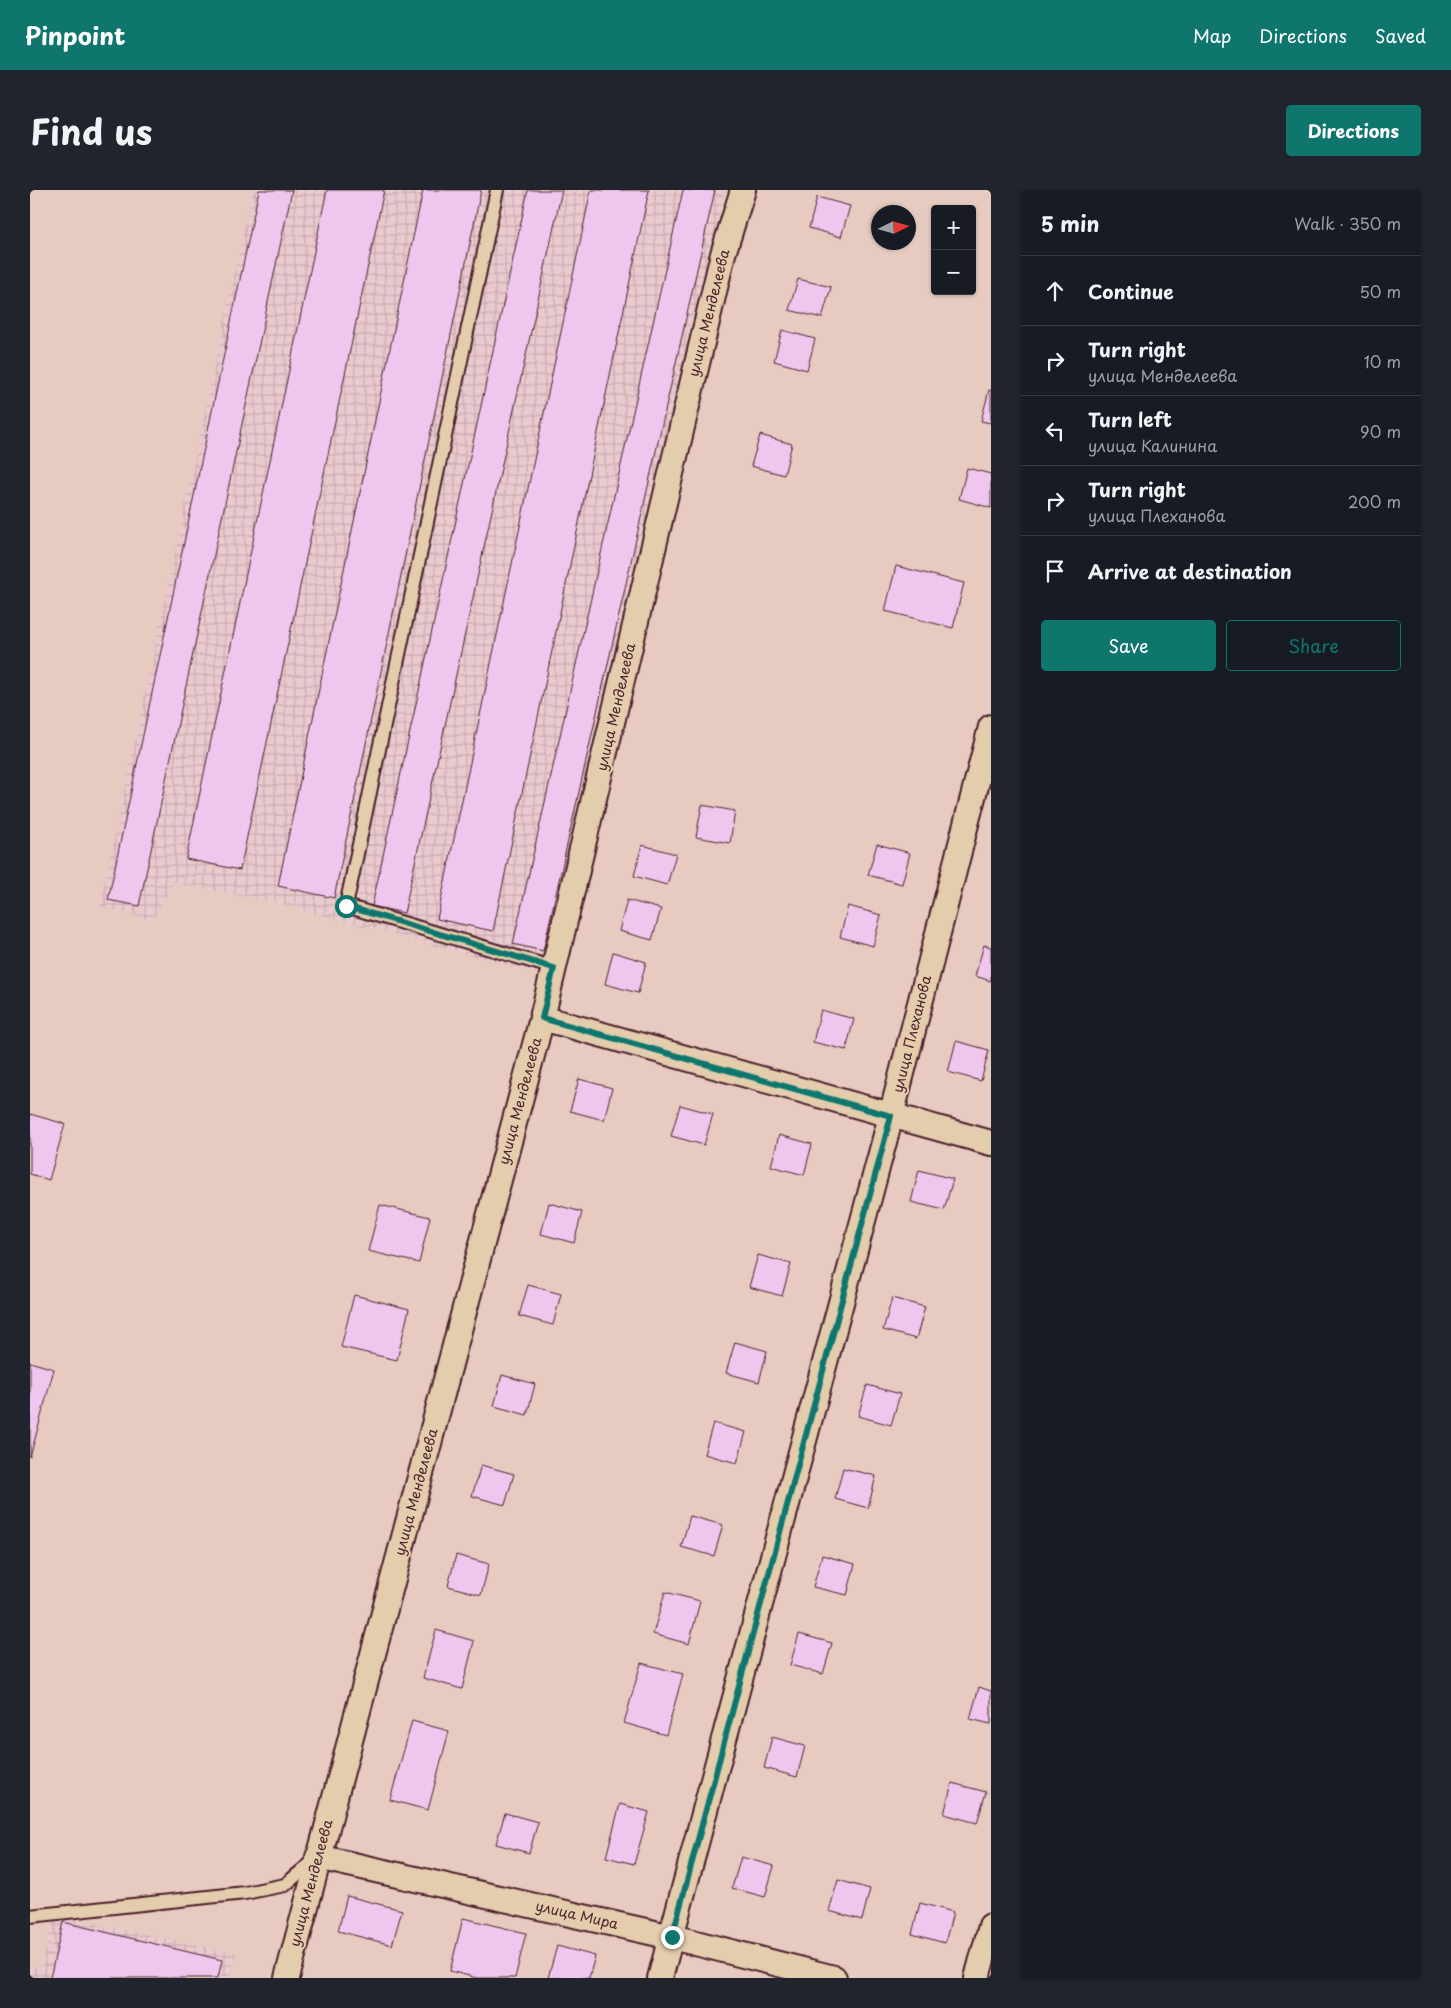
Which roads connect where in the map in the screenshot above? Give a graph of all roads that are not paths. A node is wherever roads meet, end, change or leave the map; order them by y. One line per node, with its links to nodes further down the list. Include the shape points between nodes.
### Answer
1 (496, 190): 5 (lane, via 346,906)
2 (743, 190): 5 (street, улица Менделеева, via 723,254)
3 (991, 727): 4 (street, улица Плеханова)
4 (986, 765): 7 (street, улица Плеханова)
5 (554, 968): 6 (street, улица Менделеева)
6 (542, 1018): 7 (street); 9 (street, улица Менделеева)
7 (891, 1116): 8 (street); 12 (street, улица Плеханова)
8 (991, 1143)
9 (318, 1857): 10 (lane, via 286,1885 245,1893); 12 (street, улица Мира); 13 (street, улица Менделеева)
10 (30, 1916)
11 (991, 1926): 16 (street)
12 (672, 1937): 14 (street, улица Плеханова); 15 (street, улица Мира)
13 (287, 1978)
14 (660, 1978)
15 (834, 1978)
16 (977, 1978)

